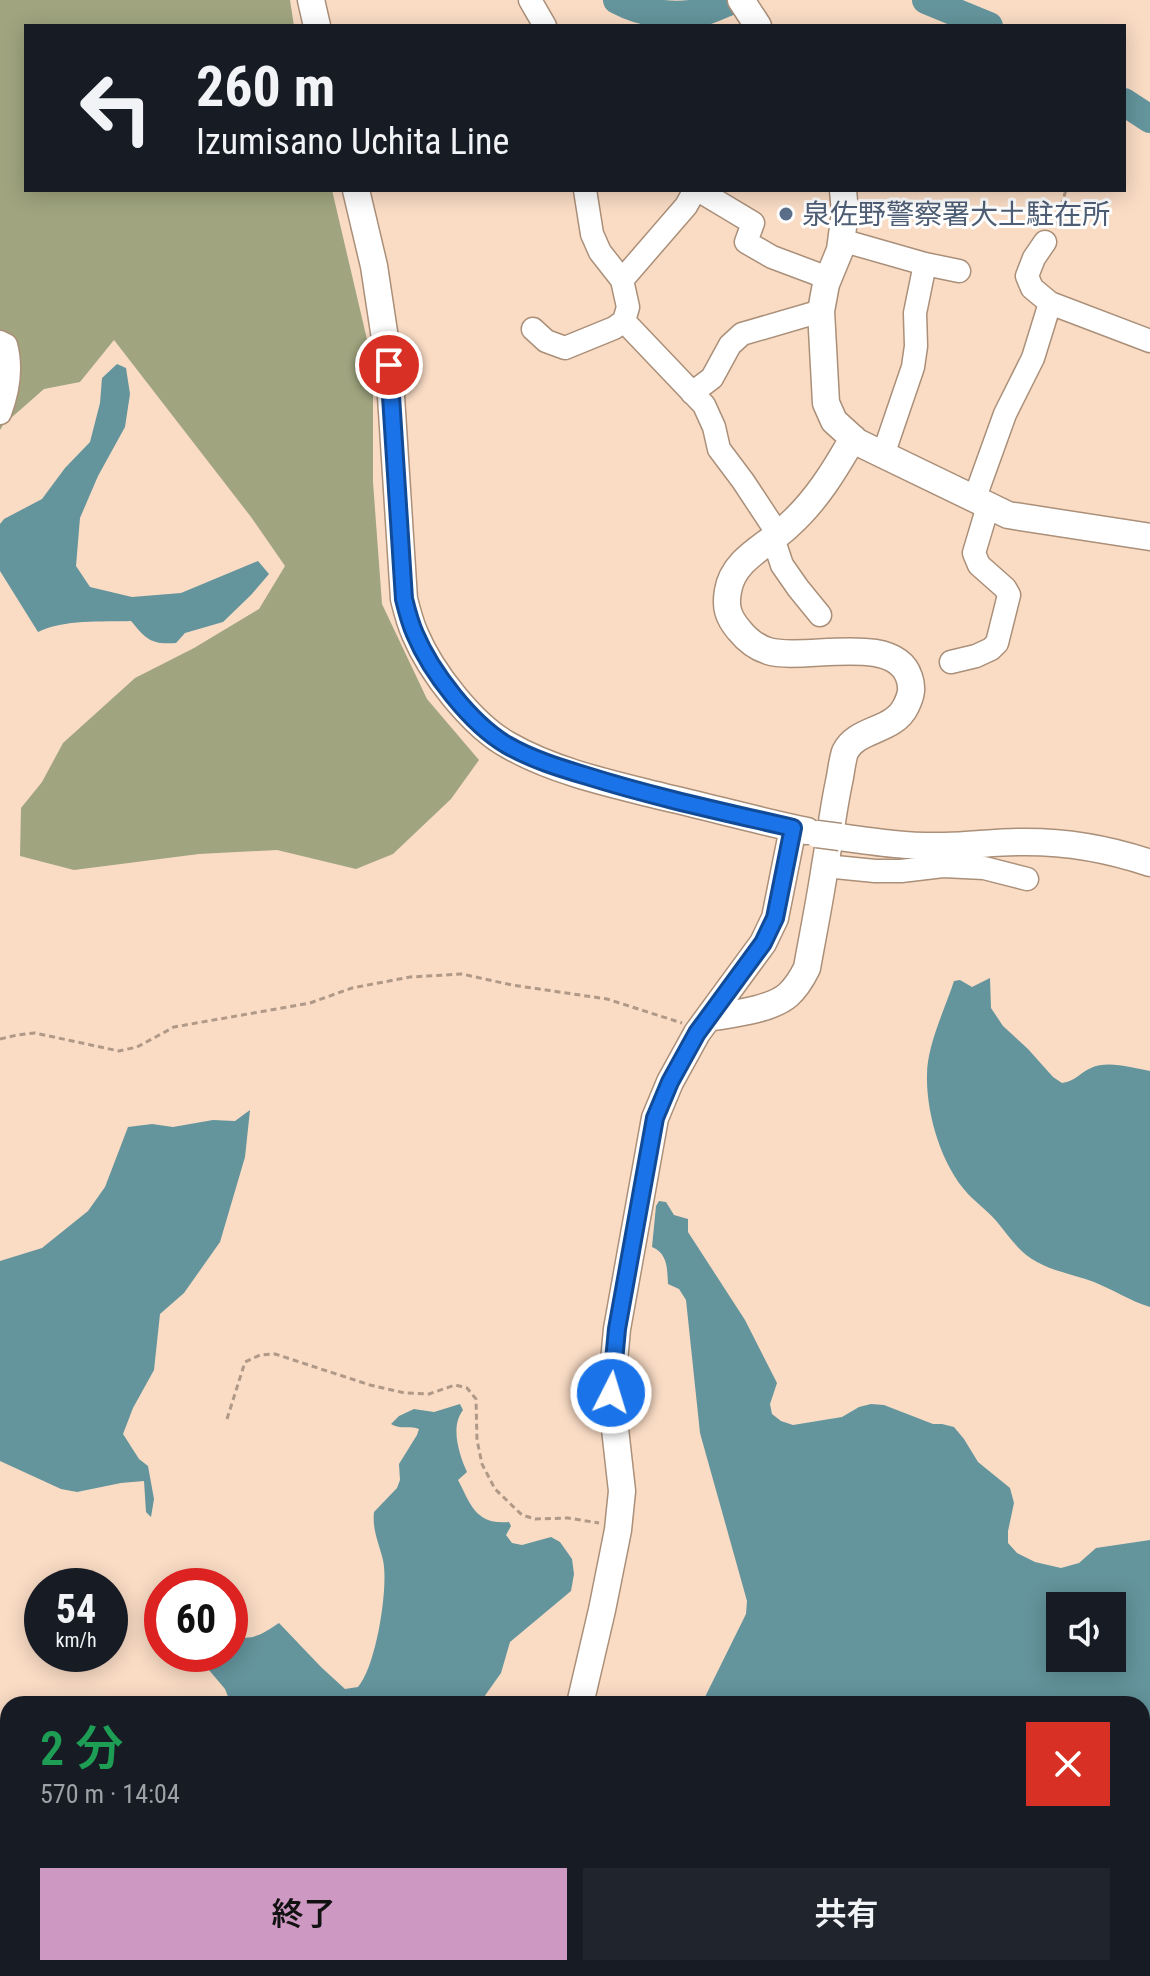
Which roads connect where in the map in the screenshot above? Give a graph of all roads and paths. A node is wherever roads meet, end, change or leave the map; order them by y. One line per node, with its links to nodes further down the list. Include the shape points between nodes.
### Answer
1 (311, 0): 4 (main road)
2 (530, 0): 5 (street)
3 (741, 0): 6 (main road)
4 (317, 24)
5 (544, 24)
6 (757, 24)
7 (356, 192): 34 (main road, via 389,365 404,599 415,635 435,671 483,726 507,745 552,765)
8 (585, 192): 18 (street, via 592,234)
9 (695, 192): 18 (street)
10 (699, 192): 17 (street, via 753,223 746,242)
11 (843, 192): 13 (main road)
12 (1065, 192): 14 (path)
13 (841, 240): 15 (street); 17 (main road)
14 (1045, 242): 19 (street, via 1027,276)
15 (925, 264): 16 (street); 28 (street, via 915,313 913,367)
16 (959, 271)
17 (828, 278): 20 (main road)
18 (622, 280): 21 (street, via 628,307)
19 (1050, 303): 23 (street); 29 (street, via 1033,358 1005,414)
20 (821, 311): 25 (street, via 742,334 712,378); 27 (main road, via 826,403 834,421)
21 (624, 321): 22 (street, via 565,348); 25 (street)
22 (533, 329)
23 (1150, 341)
24 (0, 342): 26 (street, via 9,358)
25 (692, 393): 30 (street, via 704,405 719,449)
26 (0, 413)
27 (853, 438): 28 (main road); 30 (main road, via 830,479)
28 (883, 455): 29 (main road)
29 (981, 503): 31 (main road, via 1008,515); 33 (street, via 974,553 1009,595 997,643)
30 (775, 536): 32 (street, via 782,565); 36 (main road, via 744,560 730,581 729,617 752,644 790,654 878,653 901,662 909,677 911,695 903,712 846,751)
31 (1150, 537)
32 (820, 615)
33 (951, 662)
34 (817, 833): 35 (main road, via 885,844 1064,842); 38 (main road, via 763,943)
35 (1150, 863)
36 (825, 866): 37 (street, via 875,871 984,868); 38 (main road, via 800,983 786,997 762,1007)
37 (1027, 879)
38 (704, 1023): 39 (path, via 670,1020 607,999 462,974 410,977 310,1003 174,1027 119,1051 35,1033); 41 (main road, via 655,1118 619,1315 611,1393 622,1491)
39 (0, 1039)
40 (227, 1419): 41 (path, via 245,1362 260,1355 275,1354 405,1393 467,1388 476,1399 482,1464 495,1489 522,1515)
41 (618, 1526): 42 (main road)
42 (582, 1696)

